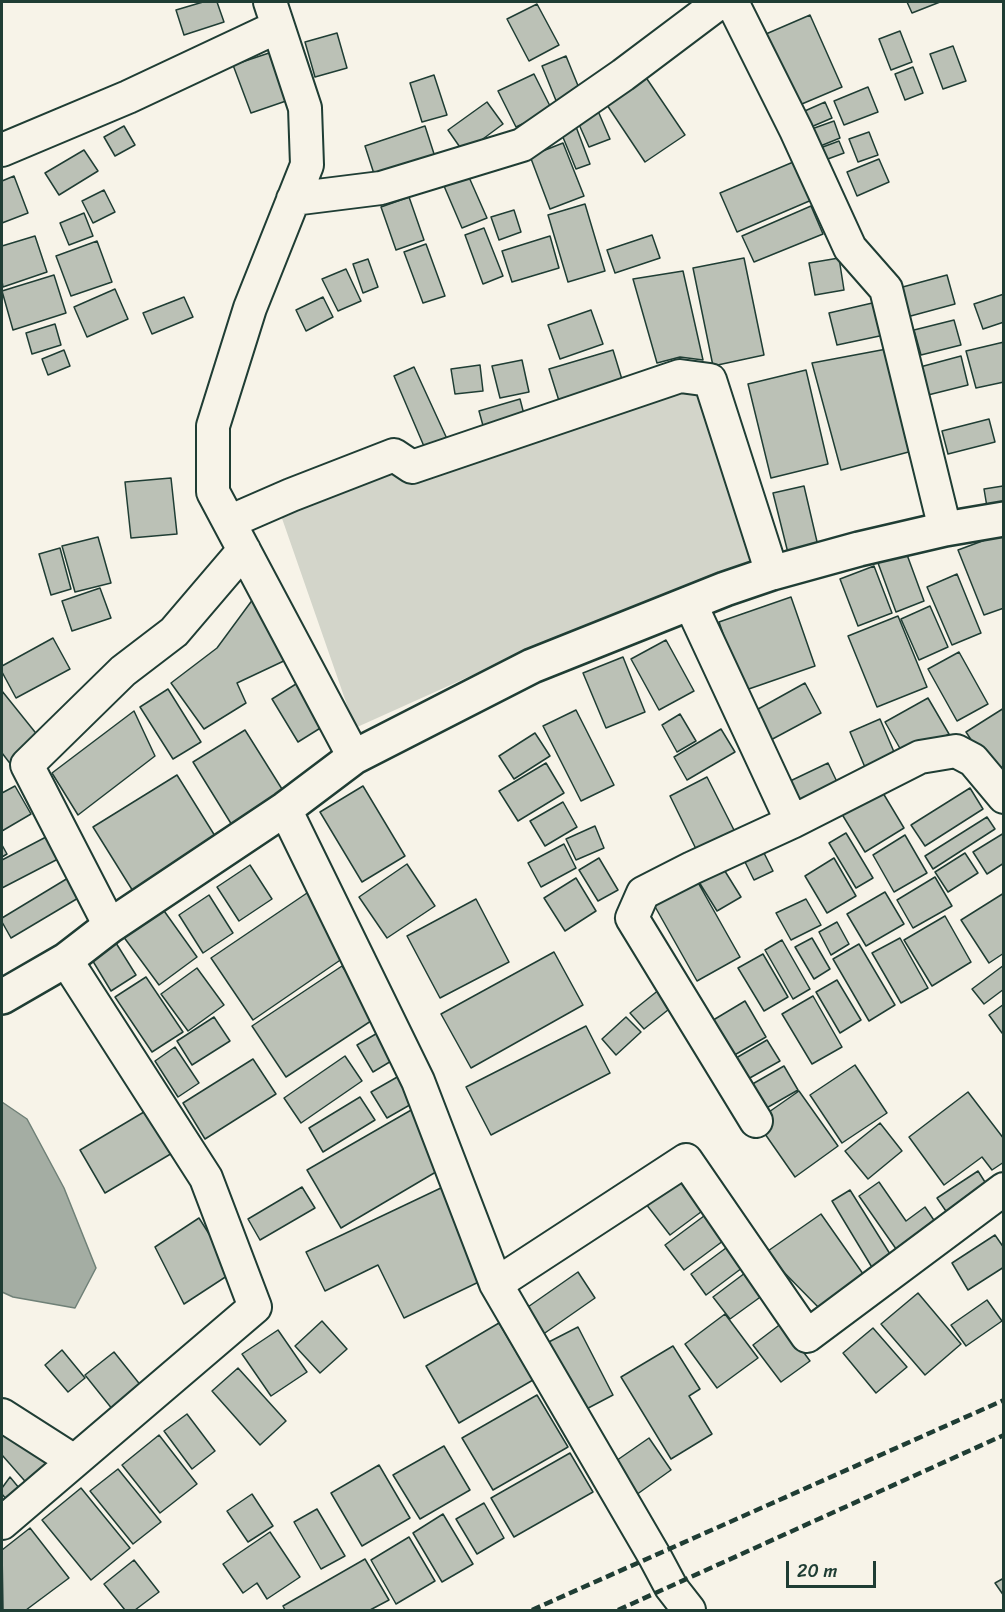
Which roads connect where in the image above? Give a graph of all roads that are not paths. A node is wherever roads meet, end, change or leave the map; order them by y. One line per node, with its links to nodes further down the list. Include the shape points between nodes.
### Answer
1 (720, 2): 5 (street, via 522,145 381,188)
2 (732, 2): 8 (street, via 850,248 886,289)
3 (274, 14): 4 (street, via 128,97); 5 (street, via 305,108 307,165)
4 (2, 150)
5 (293, 199): 7 (street, via 250,308 213,426 213,492)
6 (1004, 519): 8 (street)
7 (229, 522): 9 (street); 10 (street, via 394,455 412,467 680,376 710,380)
8 (945, 529): 10 (street)
9 (244, 550): 12 (street); 16 (street, via 174,632 123,671 27,765)
10 (772, 573): 11 (street)
11 (690, 603): 12 (street, via 532,666); 15 (street)
12 (354, 757): 14 (street)
13 (1004, 797): 15 (street, via 973,760 956,751 920,757)
14 (285, 809): 16 (street); 21 (street, via 418,1081)
15 (792, 822): 19 (street, via 643,893 632,918)
16 (110, 926): 17 (street)
17 (66, 960): 18 (street); 23 (street, via 206,1178 255,1307)
18 (2, 997)
19 (756, 1121)
20 (1004, 1189): 21 (street, via 807,1336 686,1160)
21 (496, 1284): 25 (street, via 671,1587)
22 (2, 1415): 23 (street)
23 (74, 1461): 24 (street)
24 (2, 1523)
25 (689, 1611)

